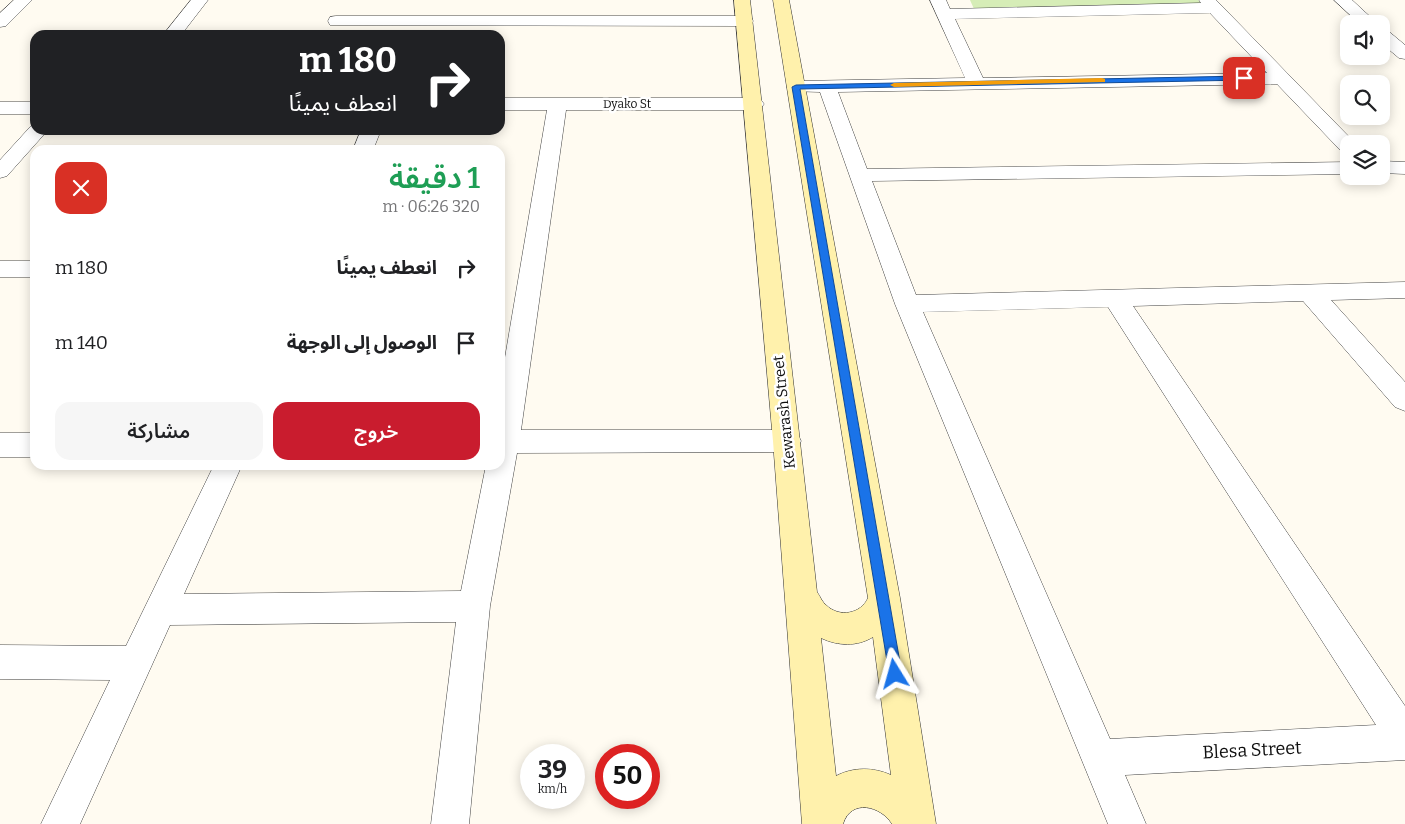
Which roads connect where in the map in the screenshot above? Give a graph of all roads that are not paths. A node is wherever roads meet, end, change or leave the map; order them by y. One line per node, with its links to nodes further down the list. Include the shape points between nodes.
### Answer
1 (24, 0): 8 (street); 11 (street)
2 (200, 0): 12 (street)
3 (781, 0): 17 (main road)
4 (1342, 0): 9 (street)
5 (1211, 4): 6 (street); 15 (street)
6 (942, 7): 16 (street)
7 (744, 10): 10 (street); 21 (main road, Kewarash Street)
8 (0, 12)
9 (1360, 15)
10 (336, 21)
11 (0, 22)
12 (176, 30)
13 (1390, 42): 14 (street)
14 (1405, 54)
15 (1282, 78): 16 (street); 25 (street)
16 (976, 83): 18 (street)
17 (796, 87): 18 (street); 46 (main road)
18 (826, 87): 30 (street)
19 (505, 104): 20 (street, Dyako St)
20 (557, 104): 21 (street, Dyako St); 38 (street)
21 (754, 104): 39 (main road, Kewarash Street)
22 (0, 108): 23 (street)
23 (30, 108)
24 (33, 135): 29 (street)
25 (1340, 139)
26 (1390, 167): 28 (street)
27 (1340, 168): 30 (street)
28 (1405, 168)
29 (0, 172)
30 (860, 175): 36 (street)
31 (0, 269): 32 (street)
32 (30, 269)
33 (1405, 290): 34 (street)
34 (1310, 292): 35 (street); 37 (street)
35 (1115, 298): 36 (street); 51 (street)
36 (906, 304): 53 (street)
37 (1405, 400)
38 (505, 429)
39 (787, 441): 40 (street); 45 (main road, Kewarash Street)
40 (505, 442)
41 (0, 445): 42 (street)
42 (30, 445)
43 (226, 470): 48 (street)
44 (498, 470): 47 (street)
45 (802, 598): 46 (main road, via 814,617 836,628 858,628 876,617); 56 (main road, Kewarash Street)
46 (884, 598): 57 (main road)
47 (474, 606): 48 (street); 55 (street)
48 (160, 610): 50 (street)
49 (0, 662): 50 (street)
50 (136, 663): 54 (street)
51 (1405, 738)
52 (1405, 742): 53 (street, Blesa Street)
53 (1099, 758): 58 (street)
54 (60, 824)
55 (450, 824)
56 (823, 824): 57 (main road, via 830,805 850,789 876,788 901,803)
57 (916, 824)
58 (1127, 824)

